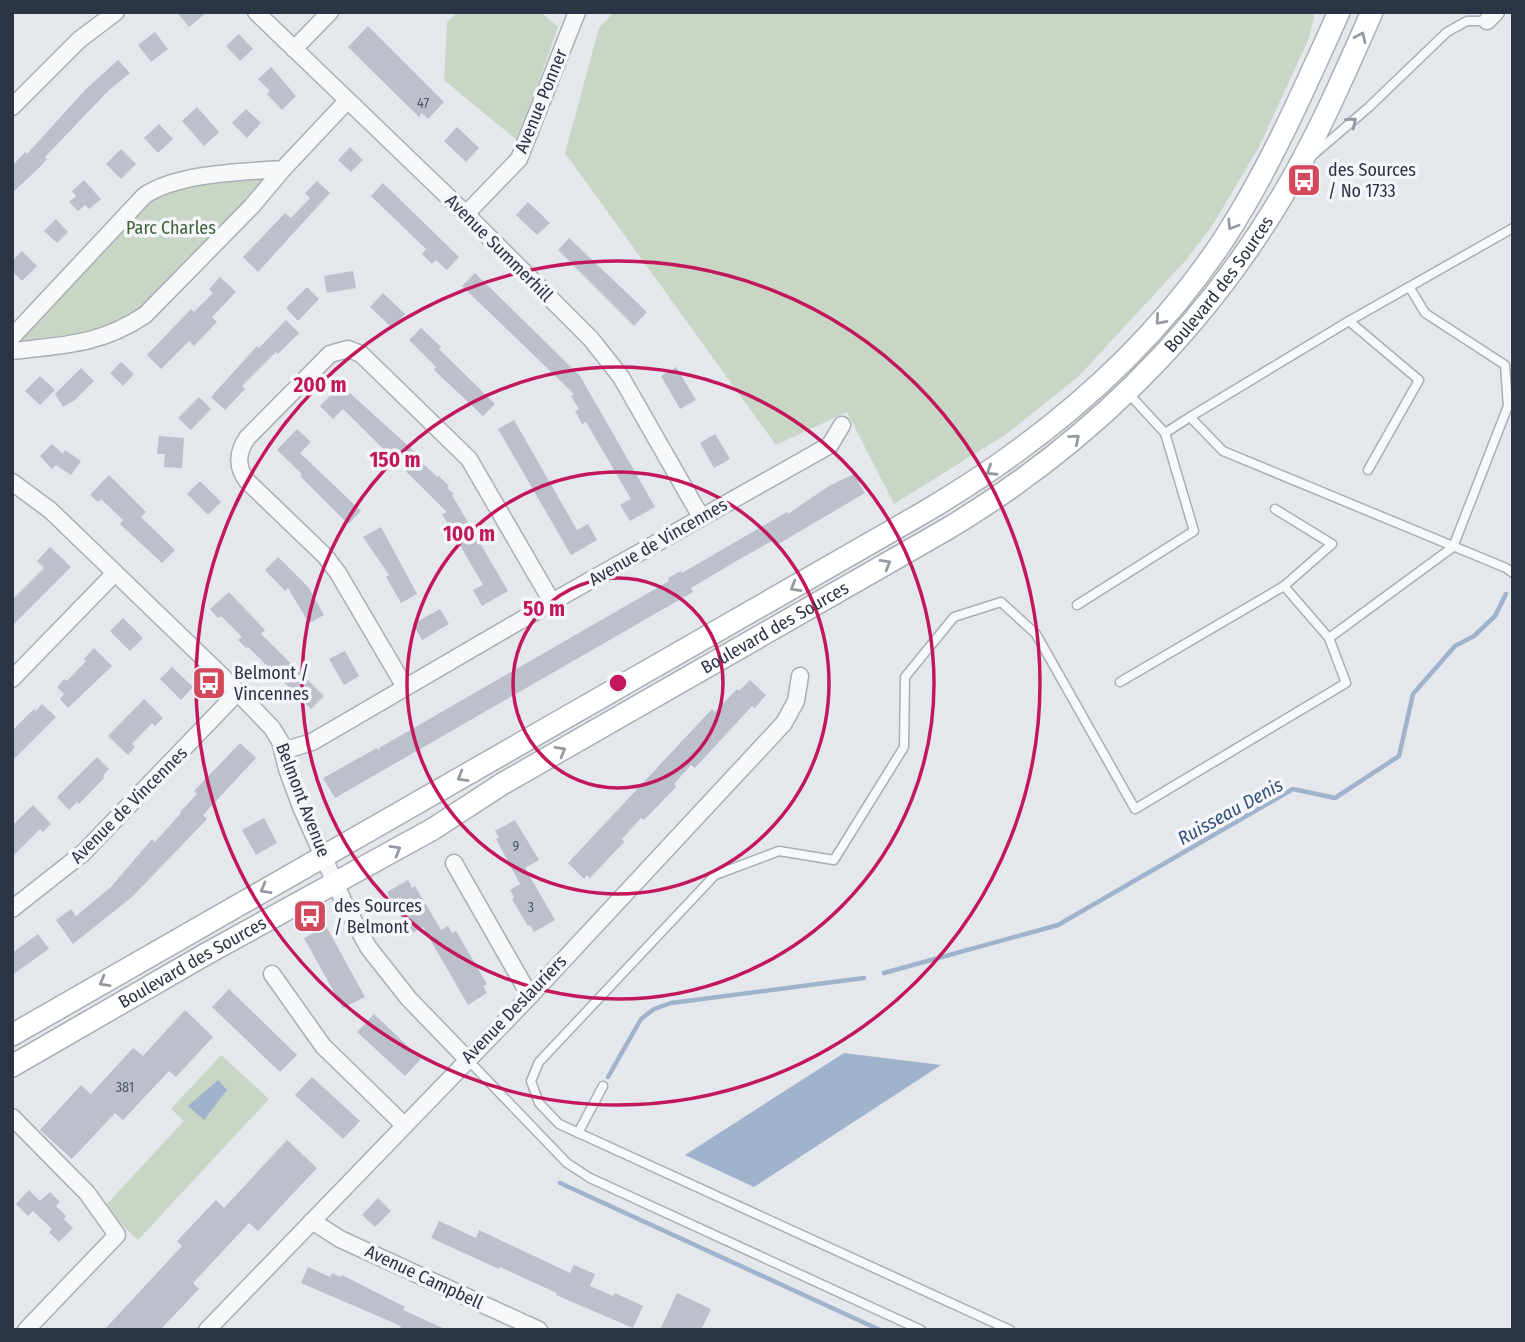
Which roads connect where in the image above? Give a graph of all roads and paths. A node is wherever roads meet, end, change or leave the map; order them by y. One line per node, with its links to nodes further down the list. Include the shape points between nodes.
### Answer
1 (116, 12): 10 (street, via 79,40)
2 (257, 12): 8 (street, Avenue Summerhill)
3 (330, 12): 8 (street)
4 (577, 12): 13 (street, Avenue Ponner, via 519,159)
5 (1339, 12): 40 (main road, Boulevard des Sources, one-way to 40, via 1252,192 1214,253 1141,342 1057,421 999,466 929,510)
6 (1372, 12): 11 (main road, Boulevard des Sources, one-way to 6)
7 (1491, 16): 11 (lane, one-way to 7, via 1447,32 1467,21)
8 (295, 49): 9 (street, Avenue Summerhill)
9 (346, 101): 12 (street); 13 (street, Avenue Summerhill)
10 (12, 107)
11 (1300, 165): 19 (main road, Boulevard des Sources, via 1219,290)
12 (283, 169): 17 (street, via 159,186 144,196); 18 (street, via 145,315 108,337)
13 (466, 214): 26 (street, Avenue Summerhill, via 591,339 613,367)
14 (1513, 228): 15 (lane)
15 (1410, 288): 16 (lane); 27 (lane, via 1425,313 1505,365 1508,406)
16 (1349, 321): 20 (lane); 23 (lane, via 1419,380)
17 (12, 337)
18 (12, 351)
19 (1128, 393): 22 (lane); 42 (main road, Boulevard des Sources, one-way to 19, via 976,512 1062,450)
20 (1190, 417): 22 (lane); 27 (lane, via 1223,451)
21 (842, 425): 26 (street, Avenue de Vincennes, via 830,445)
22 (1165, 433): 32 (lane, via 1194,531)
23 (1368, 470)
24 (12, 482): 28 (street, Belmont Avenue, via 50,510)
25 (1275, 509): 30 (lane, via 1332,544)
26 (701, 517): 31 (street, Avenue de Vincennes)
27 (1453, 547): 29 (lane); 33 (lane)
28 (115, 573): 35 (street); 38 (street, Belmont Avenue)
29 (1513, 573)
30 (1284, 586): 33 (lane); 36 (lane)
31 (552, 602): 37 (street, Avenue de Vincennes); 37 (street, via 464,453 361,354 348,349 330,354 247,439 240,450 240,469 338,573)
32 (1077, 605)
33 (1329, 638): 52 (lane, via 1346,683 1135,809 1036,634 1000,602 954,617 905,677 904,747 834,860 779,851 715,875 539,1062 531,1081 539,1103 559,1124)
34 (800, 676): 45 (street, Avenue Deslauriers, via 796,701 784,723)
35 (12, 679)
36 (1120, 682)
37 (405, 687): 39 (street, Avenue de Vincennes, via 312,742)
38 (238, 692): 39 (street, Belmont Avenue, via 272,728); 43 (street, Avenue de Vincennes, via 83,853)
39 (283, 751): 40 (street, Belmont Avenue, via 301,807)
40 (324, 856): 42 (street, Belmont Avenue); 46 (main road, Boulevard des Sources, one-way to 46)
41 (454, 863): 45 (street)
42 (336, 883): 47 (street, Belmont Avenue, via 368,947 402,991); 48 (main road, Boulevard des Sources)
43 (12, 909)
44 (272, 974): 51 (street, via 323,1046)
45 (530, 996): 47 (street, Avenue Deslauriers)
46 (12, 1035)
47 (467, 1059): 51 (street, Avenue Deslauriers); 57 (lane, via 567,1163 590,1178)
48 (12, 1066)
49 (603, 1086): 52 (lane)
50 (12, 1117): 54 (street, via 88,1193 117,1235)
51 (404, 1125): 53 (street, Avenue Deslauriers)
52 (578, 1133): 58 (lane)
53 (312, 1221): 55 (street, Avenue Deslauriers); 56 (street, Avenue Campbell, via 340,1239)
54 (26, 1330)
55 (207, 1330)
56 (540, 1330)
57 (921, 1330)
58 (1010, 1330)

